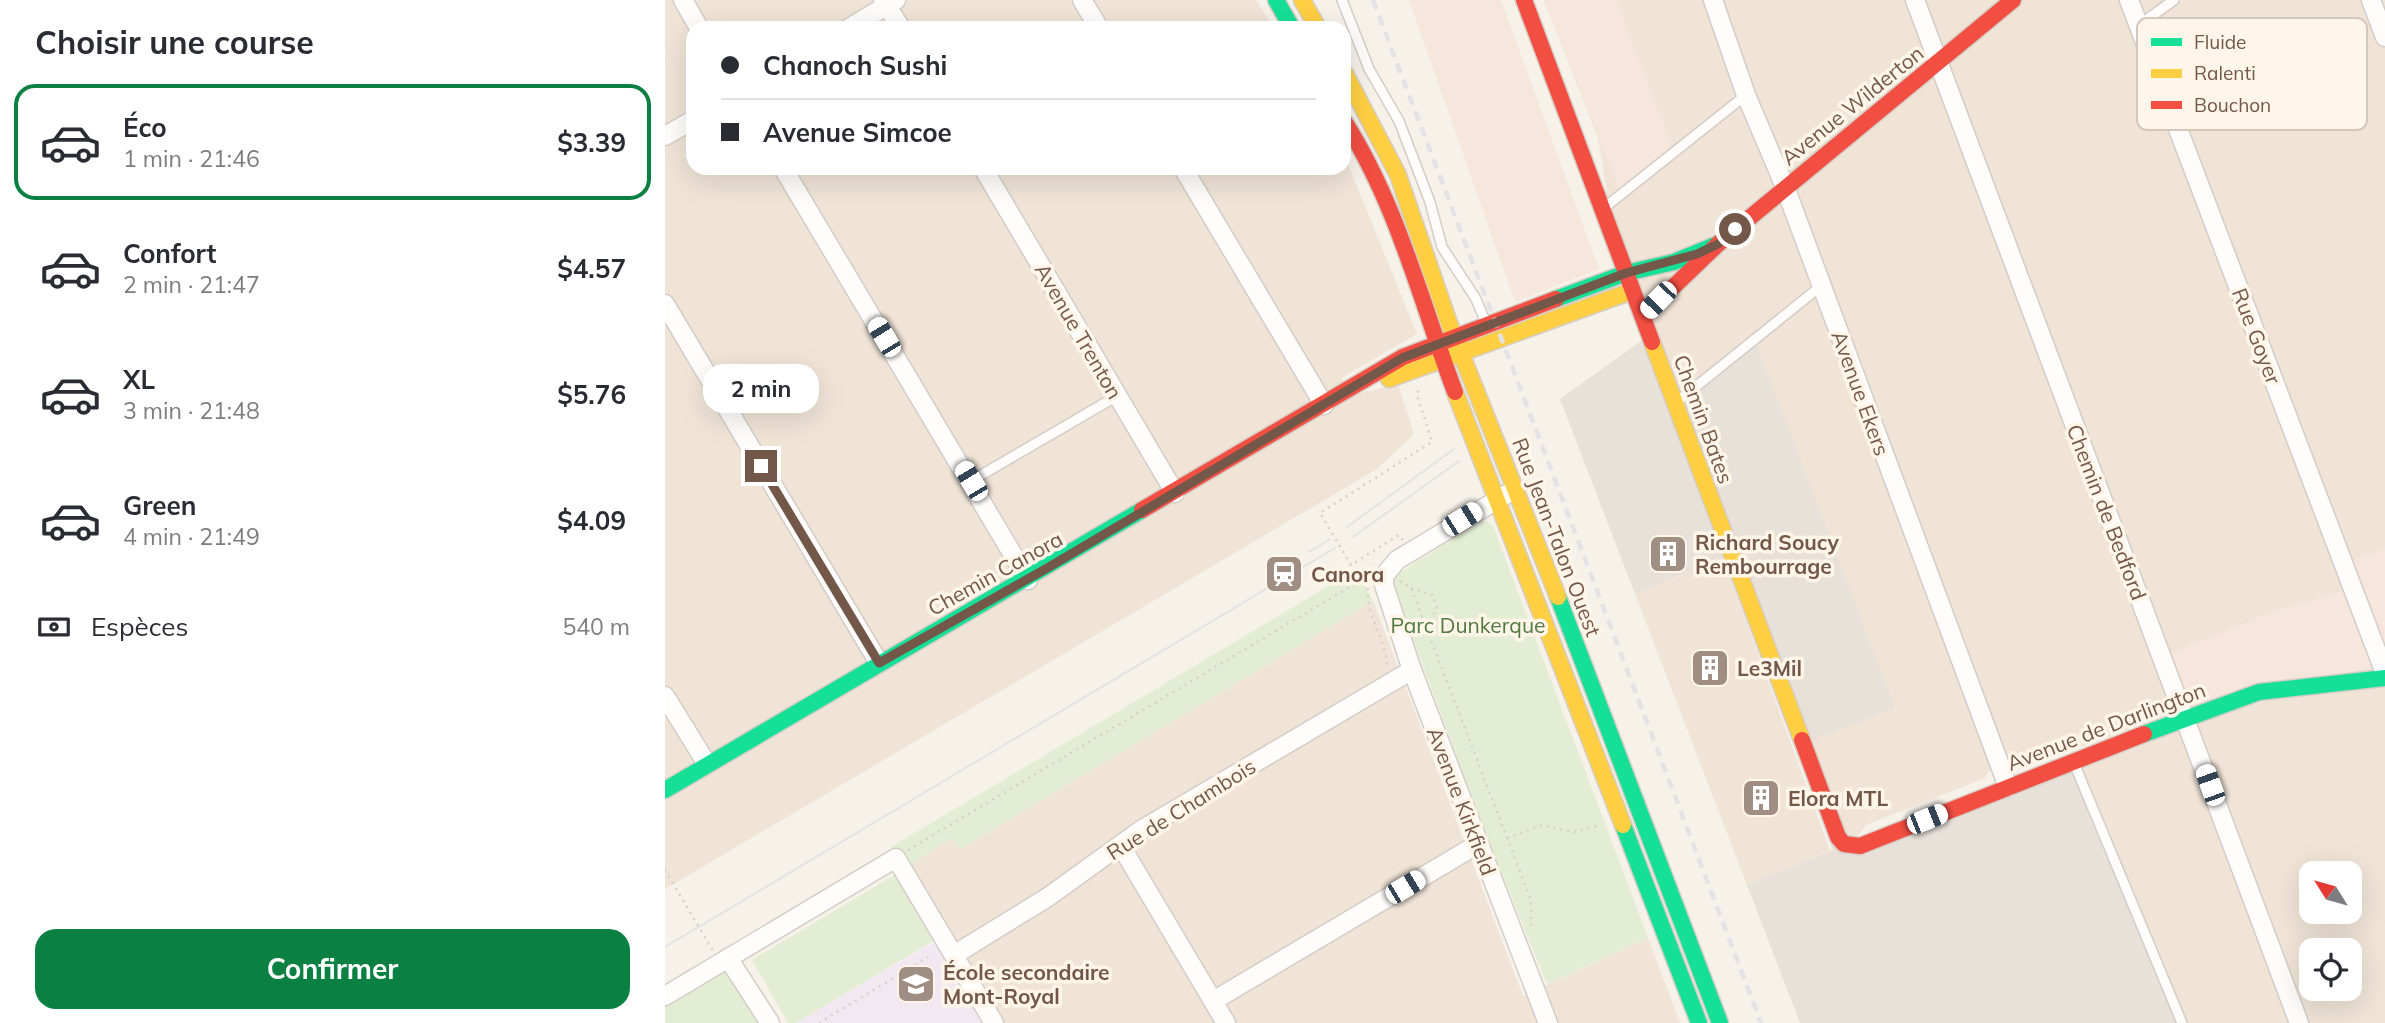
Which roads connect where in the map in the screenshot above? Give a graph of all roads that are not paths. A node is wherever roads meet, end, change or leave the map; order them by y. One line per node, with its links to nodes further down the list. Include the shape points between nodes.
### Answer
1 (683, 0): 16 (street)
2 (1083, 0): 19 (street)
3 (1276, 0): 20 (street)
4 (1302, 0): 21 (street)
5 (1524, 0): 36 (street, Chemin Bates)
6 (1713, 0): 27 (street, Avenue Ekers)
7 (1915, 0): 25 (street, Chemin de Bedford)
8 (2013, 0): 25 (street, Avenue Wilderton)
9 (2129, 0): 15 (street, Rue Goyer)
10 (2173, 0): 14 (lane)
11 (2371, 0): 24 (street)
12 (1342, 1): 22 (lane)
13 (889, 2): 17 (street); 18 (street)
14 (2149, 18)
15 (2137, 20)
16 (695, 21)
17 (860, 21)
18 (898, 21)
19 (1095, 21)
20 (1288, 21)
21 (1314, 21)
22 (1350, 21)
23 (1351, 24): 43 (lane, via 1369,69 1399,121 1442,247 1476,299)
24 (2385, 37)
25 (1938, 62): 35 (street, Avenue Wilderton); 61 (street, Chemin de Bedford)
26 (1351, 85): 44 (street, Rue Jean-Talon Ouest, via 1393,163)
27 (1746, 95): 35 (street, Avenue Ekers); 36 (lane)
28 (686, 124): 31 (street)
29 (2179, 130): 59 (street, Rue Goyer)
30 (1351, 132): 45 (street, Rue Jean-Talon Ouest, via 1383,195)
31 (665, 136)
32 (787, 175): 52 (street)
33 (987, 175): 49 (street, Avenue Trenton)
34 (1187, 175): 51 (street)
35 (1785, 187): 37 (street, Avenue Wilderton); 39 (street, Avenue Ekers)
36 (1602, 209): 38 (street, Chemin Bates)
37 (1718, 244): 38 (street, Avenue Wilderton, via 1674,262); 42 (street, Avenue Wilderton)
38 (1626, 273): 40 (street, Chemin Bates); 43 (street, Avenue Wilderton)
39 (1821, 286): 50 (lane); 64 (street, Avenue Ekers)
40 (1632, 291): 42 (street, Chemin Bates); 46 (street)
41 (665, 304): 57 (street)
42 (1643, 316): 50 (street, Chemin Bates)
43 (1486, 325): 44 (street, Avenue Wilderton)
44 (1455, 337): 45 (street, Avenue Wilderton); 46 (street, Rue Jean-Talon Ouest)
45 (1437, 343): 47 (street, Rue Jean-Talon Ouest); 48 (street, Chemin Canora, via 1402,358)
46 (1463, 353): 47 (street); 53 (street, Rue Jean-Talon Ouest)
47 (1444, 360): 48 (street, Chemin Canora); 55 (street, Rue Jean-Talon Ouest)
48 (1345, 393): 51 (street, Chemin Canora)
49 (1117, 396): 52 (lane); 54 (street, Avenue Trenton)
50 (1676, 403): 68 (street, Chemin Bates, via 1838,837)
51 (1324, 405): 54 (street, Chemin Canora)
52 (971, 481): 56 (street)
53 (1517, 490): 55 (street); 78 (street, Rue Jean-Talon Ouest)
54 (1175, 493): 56 (street, Chemin Canora)
55 (1496, 499): 58 (street, Avenue Kirkfield, via 1397,560 1388,578 1385,596); 77 (street, Rue Jean-Talon Ouest)
56 (1028, 580): 57 (street, Chemin Canora)
57 (879, 663): 63 (street, Chemin Canora)
58 (1412, 670): 66 (street, Avenue Kirkfield); 67 (street, Rue de Chambois)
59 (2385, 676): 61 (street, Avenue de Darlington, via 2259,692)
60 (665, 696): 63 (street)
61 (2185, 717): 62 (street, Avenue de Darlington); 80 (street, Chemin de Bedford)
62 (2074, 761): 64 (street, Avenue de Darlington); 79 (lane)
63 (707, 764): 65 (street, Chemin Canora)
64 (2008, 787): 68 (street, Avenue de Darlington)
65 (665, 790)
66 (1478, 844): 72 (street); 73 (street, Avenue Kirkfield)
67 (1121, 845): 69 (street, Rue de Chambois, via 1048,897); 72 (street)
68 (1850, 846)
69 (951, 950): 70 (street, via 897,858); 75 (street)
70 (721, 956): 71 (street); 74 (street)
71 (665, 996)
72 (1213, 1001): 76 (street)
73 (1543, 1021)
74 (770, 1023)
75 (994, 1023)
76 (1226, 1023)
77 (1699, 1023)
78 (1720, 1023)
79 (2182, 1023)
80 (2299, 1023)

